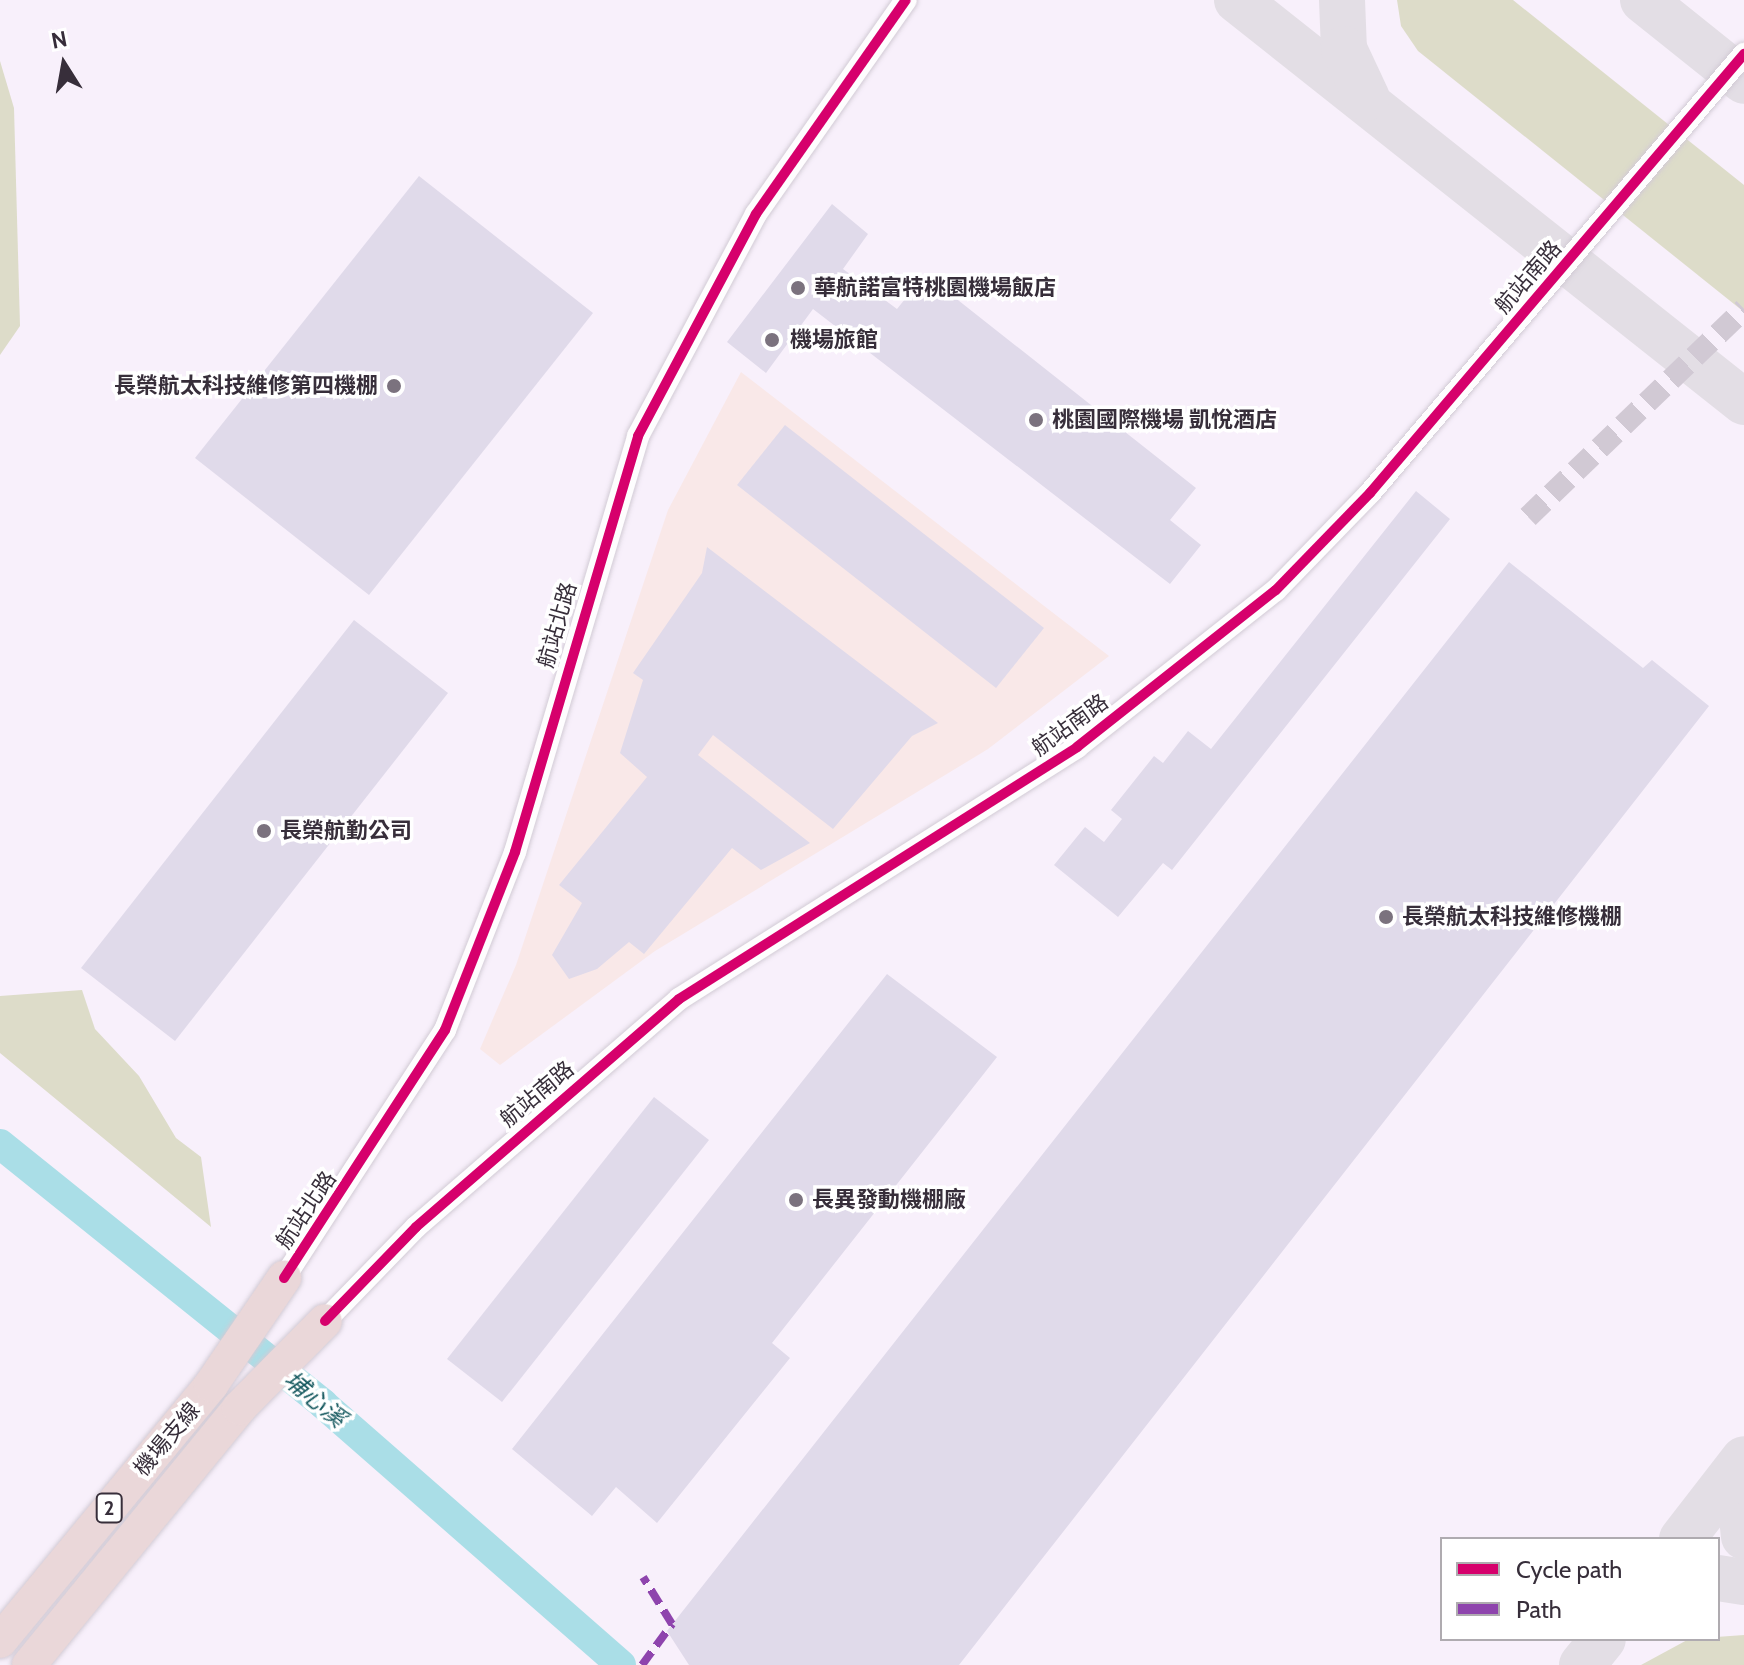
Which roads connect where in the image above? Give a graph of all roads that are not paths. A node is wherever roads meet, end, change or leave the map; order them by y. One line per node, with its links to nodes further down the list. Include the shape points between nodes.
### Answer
1 (906, 0): 3 (street, 航站北路, via 756,214 638,436 515,852 445,1030)
2 (1744, 54): 4 (street, 航站南路, via 1370,493 1276,590 1077,747 679,999 416,1227)
3 (284, 1278): 6 (highway, 機場支線 / 2, via 211,1385)
4 (325, 1321): 5 (highway, 機場支線 / 2, via 239,1408)
5 (172, 1487): 7 (highway, 機場支線 / 2); 8 (highway)
6 (2, 1637)
7 (29, 1665)
8 (59, 1665)

